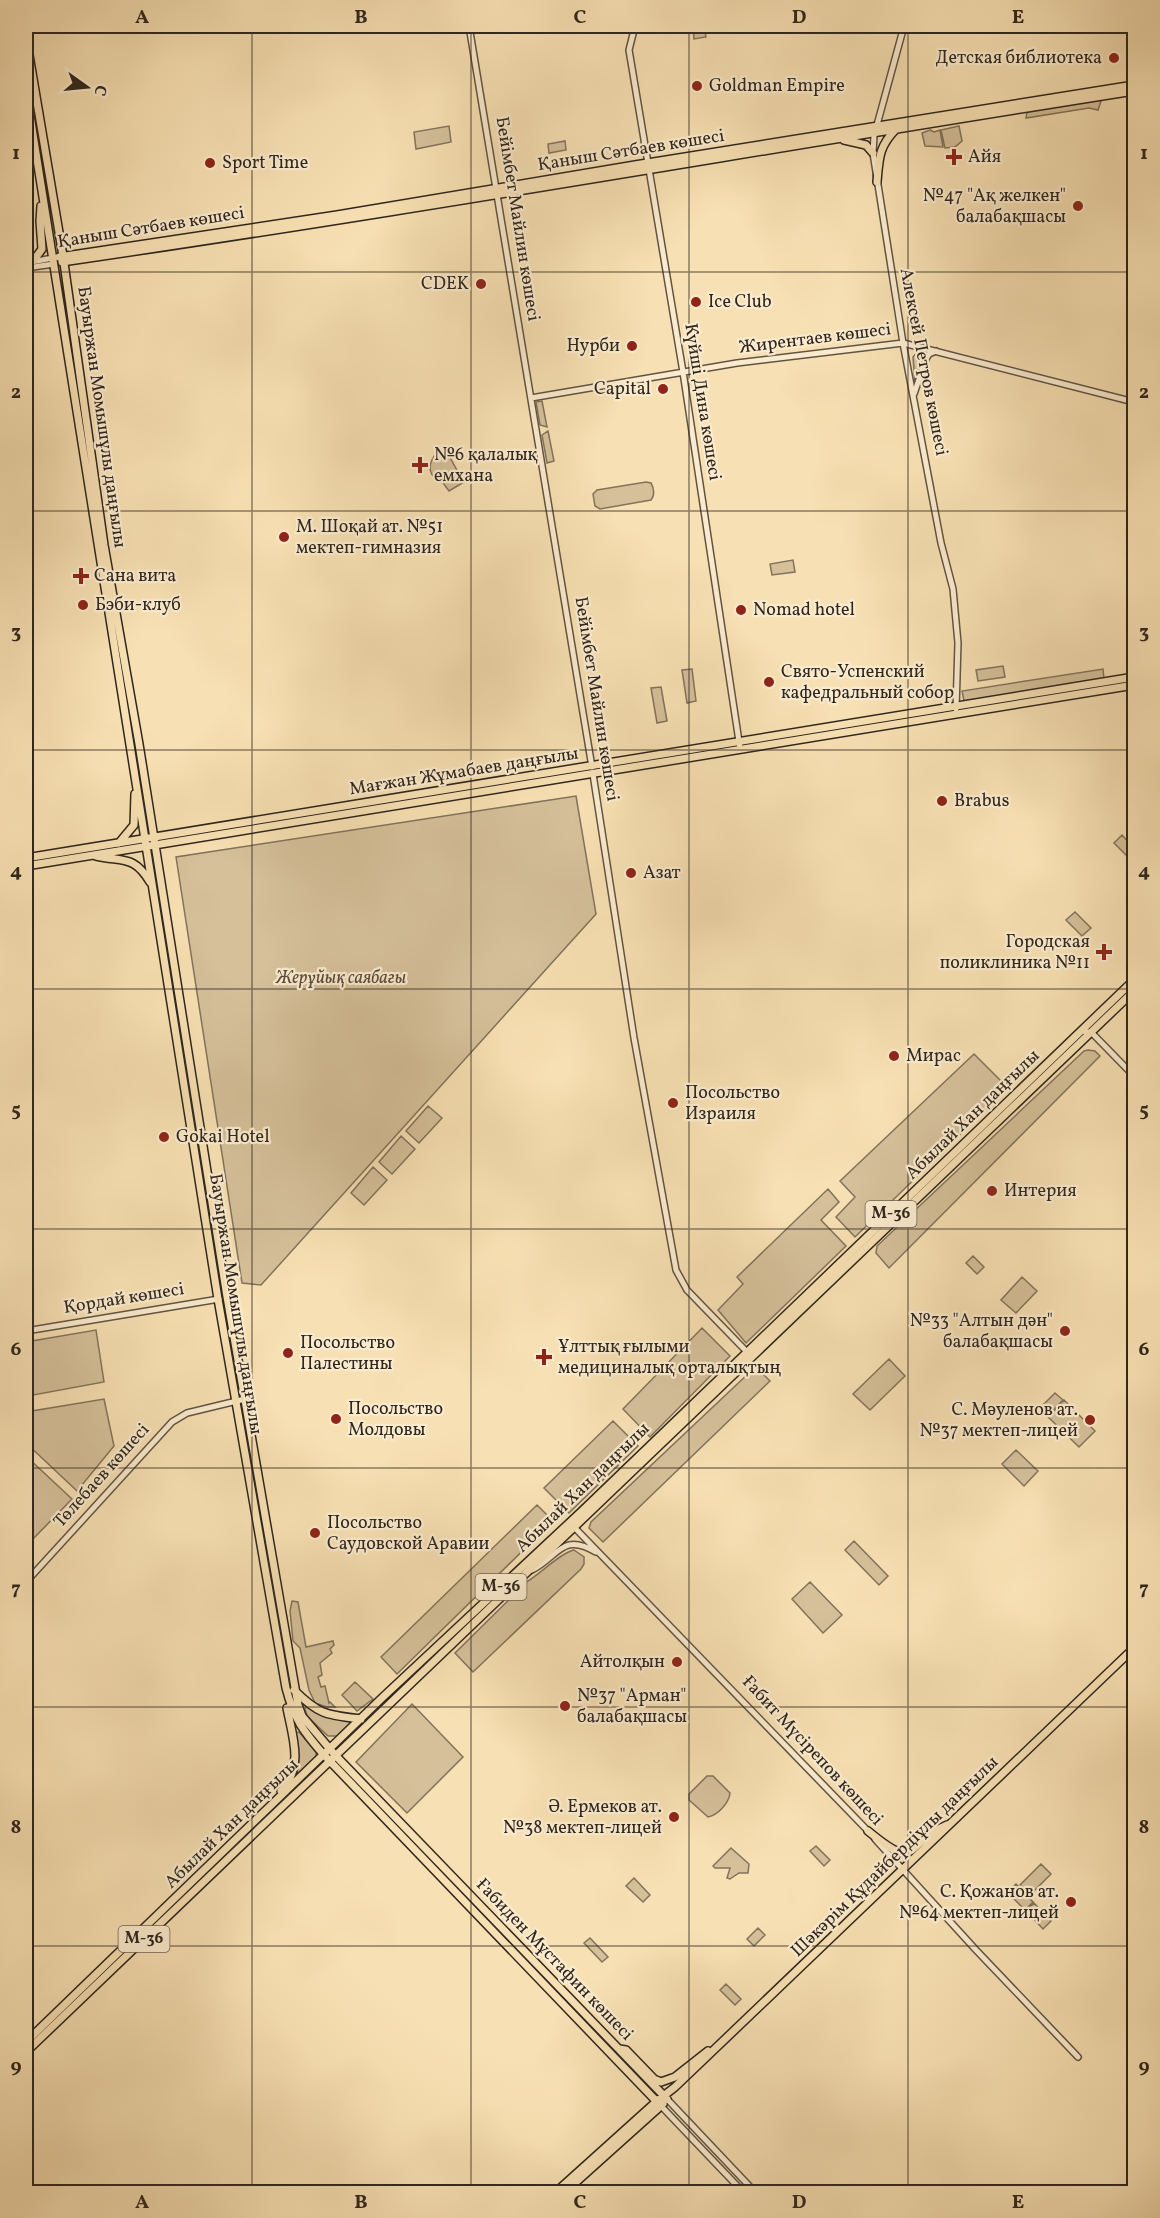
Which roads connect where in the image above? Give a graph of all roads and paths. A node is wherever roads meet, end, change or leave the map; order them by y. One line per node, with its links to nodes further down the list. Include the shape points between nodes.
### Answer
1 (469, 26): 14 (street, Бейімбет Майлин көшесі)
2 (635, 26): 12 (street, Күйші Дина көшесі, via 628,50)
3 (904, 26): 9 (street, Алексей Петров көшесі)
4 (26, 37): 16 (main road, Бауыржан Момышұлы даңғылы)
5 (1134, 85): 9 (main road, Қаныш Сәтбаев көшесі)
6 (26, 90): 15 (main road, Бауыржан Момышұлы даңғылы)
7 (1134, 91): 8 (main road, Қаныш Сәтбаев көшесі)
8 (897, 128): 9 (main road, Қаныш Сәтбаев көшесі); 13 (main road, via 879,154)
9 (876, 129): 10 (main road, Қаныш Сәтбаев көшесі); 11 (street, Алексей Петров көшесі); 12 (main road, Қаныш Сәтбаев көшесі)
10 (833, 140): 11 (main road, via 860,143); 12 (main road, Қаныш Сәтбаев көшесі)
11 (873, 153): 13 (street, Алексей Петров көшесі)
12 (648, 166): 14 (main road, Қаныш Сәтбаев көшесі); 21 (street, Күйші Дина көшесі)
13 (877, 182): 19 (street, Алексей Петров көшесі)
14 (497, 191): 16 (main road, Қаныш Сәтбаев көшесі); 23 (street, Бейімбет Майлин көшесі)
15 (43, 195): 17 (main road, Бауыржан Момышұлы даңғылы); 18 (main road, via 42,249)
16 (63, 259): 17 (main road, Қаныш Сәтбаев көшесі); 31 (main road, Бауыржан Момышұлы даңғылы, via 104,545 139,744)
17 (53, 261): 18 (street, Қаныш Сәтбаев көшесі); 30 (main road, Бауыржан Момышұлы даңғылы)
18 (26, 265)
19 (903, 343): 20 (street, Жирентаев көшесі); 21 (street, Жирентаев көшесі); 22 (street, Алексей Петров көшесі)
20 (936, 351): 22 (street, via 926,359); 24 (street, Жирентаев көшесі)
21 (683, 372): 23 (street, Жирентаев көшесі); 28 (street, Күйші Дина көшесі)
22 (914, 396): 27 (street, Алексей Петров көшесі, via 952,589 958,643)
23 (531, 398): 29 (street, Бейімбет Майлин көшесі)
24 (1134, 402)
25 (1134, 677): 27 (main road, Мағжан Жұмабаев даңғылы)
26 (1134, 685): 27 (main road, Мағжан Жұмабаев даңғылы)
27 (956, 710): 28 (main road, Мағжан Жұмабаев даңғылы)
28 (740, 745): 29 (main road, Мағжан Жұмабаев даңғылы)
29 (592, 770): 31 (main road, Мағжан Жұмабаев даңғылы); 45 (street, Бейімбет Майлин көшесі, via 672,1256 687,1290)
30 (136, 786): 31 (main road, Бауыржан Момышұлы даңғылы); 32 (main road, via 134,825)
31 (149, 842): 32 (main road, Мағжан Жұмабаев даңғылы); 33 (main road, Мағжан Жұмабаев даңғылы); 36 (main road, Бауыржан Момышұлы даңғылы); 42 (main road, Бауыржан Момышұлы даңғылы)
32 (118, 843): 34 (main road, Мағжан Жұмабаев даңғылы)
33 (91, 855): 35 (main road, Мағжан Жұмабаев даңғылы); 36 (main road, via 136,864)
34 (26, 858)
35 (26, 866)
36 (152, 887): 43 (main road, Бауыржан Момышұлы даңғылы)
37 (1134, 980): 39 (main road, Абылай Хан даңғылы / M-36)
38 (1134, 991): 40 (main road, Абылай Хан даңғылы / M-36)
39 (1083, 1030): 40 (street); 45 (main road, Абылай Хан даңғылы / M-36)
40 (1092, 1033): 41 (street); 46 (main road, Абылай Хан даңғылы / M-36)
41 (1134, 1076)
42 (227, 1297): 43 (street, Қордай көшесі); 47 (main road, Бауыржан Момышұлы даңғылы)
43 (218, 1299): 44 (street, Қордай көшесі); 48 (main road, Бауыржан Момышұлы даңғылы)
44 (26, 1331)
45 (746, 1352): 46 (street, Бейімбет Майлин көшесі); 49 (main road, Абылай Хан даңғылы / M-36)
46 (752, 1357): 49 (main road, Абылай Хан даңғылы / M-36)
47 (245, 1399): 48 (street); 55 (main road, Бауыржан Момышұлы даңғылы)
48 (236, 1401): 52 (street, Төлебаев көшесі, via 187,1413 172,1422); 54 (main road, Бауыржан Момышұлы даңғылы)
49 (572, 1525): 50 (street, Ғабит Мүсірепов көшесі); 51 (main road, Абылай Хан даңғылы / M-36); 56 (main road, Абылай Хан даңғылы / M-36)
50 (601, 1555): 51 (street, via 584,1545 563,1545); 60 (street, Ғабит Мүсірепов көшесі)
51 (523, 1575): 57 (main road, Абылай Хан даңғылы / M-36)
52 (26, 1582)
53 (1134, 1648): 59 (main road, Шәкәрім Құдайбердіұлы даңғылы)
54 (286, 1688): 57 (main road, Бауыржан Момышұлы даңғылы, via 298,1724); 58 (main road, via 295,1758 293,1775)
55 (294, 1690): 56 (main road, via 316,1710); 57 (main road, Бауыржан Момышұлы даңғылы, via 302,1716)
56 (361, 1719): 57 (main road, Абылай Хан даңғылы / M-36)
57 (330, 1755): 58 (main road, Абылай Хан даңғылы / M-36); 64 (main road, Ғабиден Мұстафин көшесі); 65 (main road, Абылай Хан даңғылы / M-36); 68 (main road, Ғабиден Мұстафин көшесі)
58 (257, 1820): 62 (main road, Абылай Хан даңғылы / M-36)
59 (952, 1822): 60 (main road, via 934,1830 903,1854); 61 (main road, Шәкәрім Құдайбердіұлы даңғылы)
60 (868, 1831): 61 (street, Ғабит Мүсірепов көшесі)
61 (902, 1871): 63 (main road, Шәкәрім Құдайбердіұлы даңғылы); 66 (street, Ғабит Мүсірепов көшесі)
62 (26, 2042)
63 (716, 2048): 64 (main road, via 675,2077 661,2082 626,2050); 67 (main road, Шәкәрім Құдайбердіұлы даңғылы)
64 (619, 2049): 67 (main road, Ғабиден Мұстафин көшесі)
65 (26, 2052)
66 (1078, 2057)
67 (665, 2097): 68 (main road, Шәкәрім Құдайбердіұлы даңғылы); 72 (street, Ғабиден Мұстафин көшесі)
68 (659, 2104): 69 (main road, Шәкәрім Құдайбердіұлы даңғылы); 70 (main road, Шәкәрім Құдайбердіұлы даңғылы); 71 (street, Ғабиден Мұстафин көшесі)
69 (556, 2193)
70 (565, 2193)
71 (743, 2193)
72 (755, 2193)

